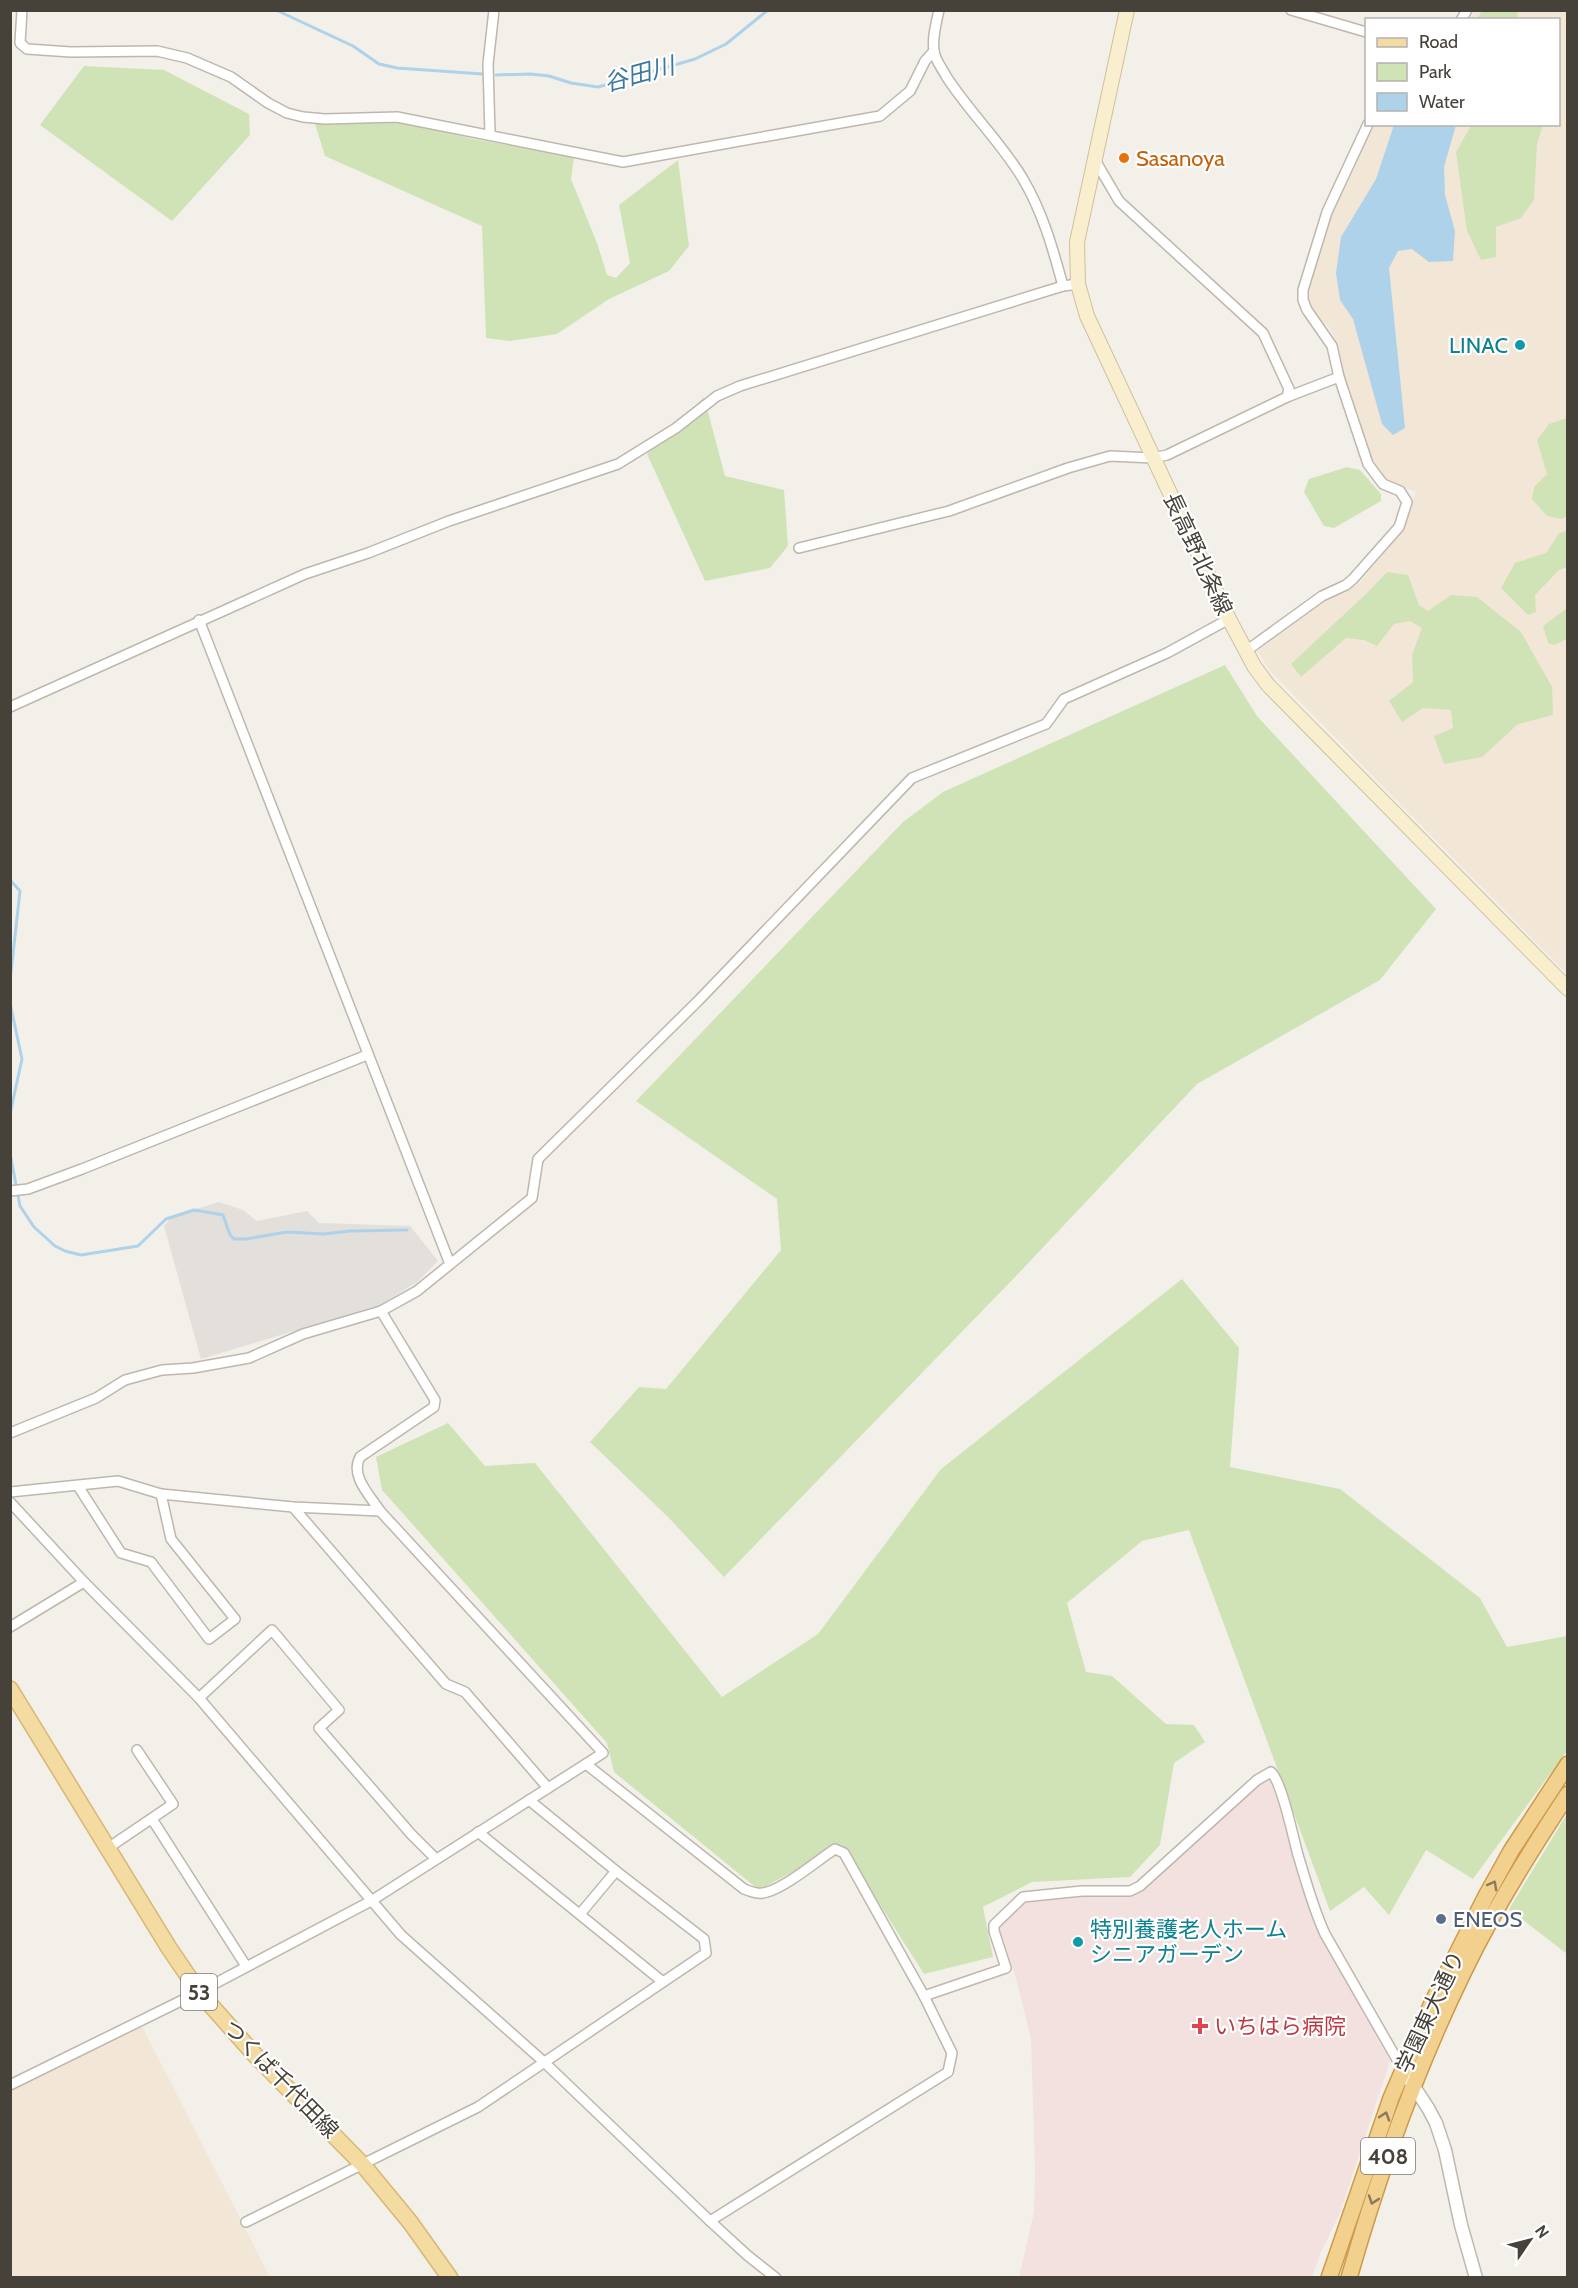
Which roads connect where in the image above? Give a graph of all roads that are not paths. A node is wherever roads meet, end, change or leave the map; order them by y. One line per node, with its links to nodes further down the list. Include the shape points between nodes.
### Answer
1 (22, 10): 9 (street, via 20,43 27,48 157,51 231,76 268,103 303,117 397,117)
2 (494, 10): 9 (street, via 488,64)
3 (939, 10): 7 (street)
4 (1127, 10): 10 (main road, 長高野北条線)
5 (1291, 10): 6 (street)
6 (1365, 32)
7 (934, 51): 9 (street, via 909,91 880,116 623,162); 11 (street, via 961,99 1023,179)
8 (1367, 126): 12 (street, via 1327,212 1302,290 1307,310 1332,346)
9 (490, 134)
10 (1095, 160): 11 (main road, 長高野北条線); 13 (street, via 1119,201 1263,333 1289,389)
11 (1070, 285): 14 (main road, 長高野北条線); 17 (street, via 740,386 717,396 676,428 618,464 305,574)
12 (1339, 378): 13 (street); 18 (street, via 1368,464 1383,484 1404,495 1406,507 1399,527 1353,579 1322,596)
13 (1287, 397): 14 (street, via 1167,455)
14 (1153, 458): 15 (street, via 1110,456 949,511); 16 (main road, 長高野北条線)
15 (799, 548)
16 (1229, 619): 18 (main road, 長高野北条線); 23 (street, via 1167,653 1064,699 1046,724 912,778 699,1000 538,1159 531,1198)
17 (199, 620): 19 (street); 21 (street)
18 (1246, 651): 20 (main road, 長高野北条線, via 1268,685)
19 (10, 707)
20 (1568, 989)
21 (368, 1054): 22 (street, via 82,1169 28,1189); 23 (street)
22 (10, 1191)
23 (450, 1264): 24 (street, via 417,1292)
24 (381, 1311): 25 (street, via 303,1335 249,1358 162,1370 125,1380 96,1398); 31 (street, via 435,1400 434,1407 360,1457 356,1465 358,1477)
25 (10, 1433)
26 (78, 1486): 27 (street); 28 (street, via 118,1481); 28 (street, via 121,1553 151,1562 209,1639 235,1619 171,1539)
27 (10, 1492)
28 (161, 1494): 30 (street)
29 (10, 1502): 32 (street)
30 (293, 1507): 31 (street); 39 (street, via 446,1684 465,1692)
31 (380, 1510): 37 (street, via 603,1753)
32 (84, 1582): 33 (street); 35 (street)
33 (10, 1627)
34 (10, 1689): 44 (main road, つくば千代田線 / 53)
35 (199, 1698): 45 (street, via 272,1630 339,1710 320,1728); 47 (street)
36 (137, 1750): 42 (street, via 173,1804)
37 (586, 1764): 39 (street); 52 (street, via 753,1893 766,1893 778,1887 835,1848 844,1853)
38 (1568, 1764): 54 (highway, 学園東大通り / 408, one-way to 38, via 1486,1896)
39 (548, 1788): 41 (street)
40 (1568, 1794): 56 (highway, 学園東大通り / 408, via 1470,1959)
41 (529, 1800): 43 (street); 46 (street)
42 (152, 1819): 44 (street); 49 (street)
43 (478, 1832): 45 (street); 48 (street)
44 (108, 1848): 51 (main road, つくば千代田線 / 53)
45 (436, 1859): 47 (street)
46 (616, 1871): 48 (street); 50 (street, via 704,1939 706,1953)
47 (371, 1901): 49 (street); 53 (street, via 401,1935)
48 (580, 1914): 50 (street)
49 (246, 1966): 51 (street)
50 (663, 1982): 53 (street)
51 (199, 1992): 55 (street); 57 (main road, つくば千代田線 / 53)
52 (924, 1996): 54 (street, via 1006,1968 994,1925 1023,1897 1130,1891 1140,1887 1270,1772 1278,1783 1325,1934); 59 (street, via 952,2053 948,2072)
53 (544, 2062): 57 (street, via 478,2107); 59 (street)
54 (1403, 2070): 56 (street); 62 (highway, 学園東大通り / 408, one-way to 54)
55 (10, 2085)
56 (1414, 2086): 63 (highway, 学園東大通り / 408, one-way to 63); 64 (street, via 1439,2132)
57 (363, 2164): 58 (street); 60 (main road, つくば千代田線 / 53)
58 (246, 2222)
59 (710, 2222): 61 (street)
60 (450, 2277)
61 (776, 2277)
62 (1329, 2277)
63 (1349, 2277)
64 (1476, 2277)

